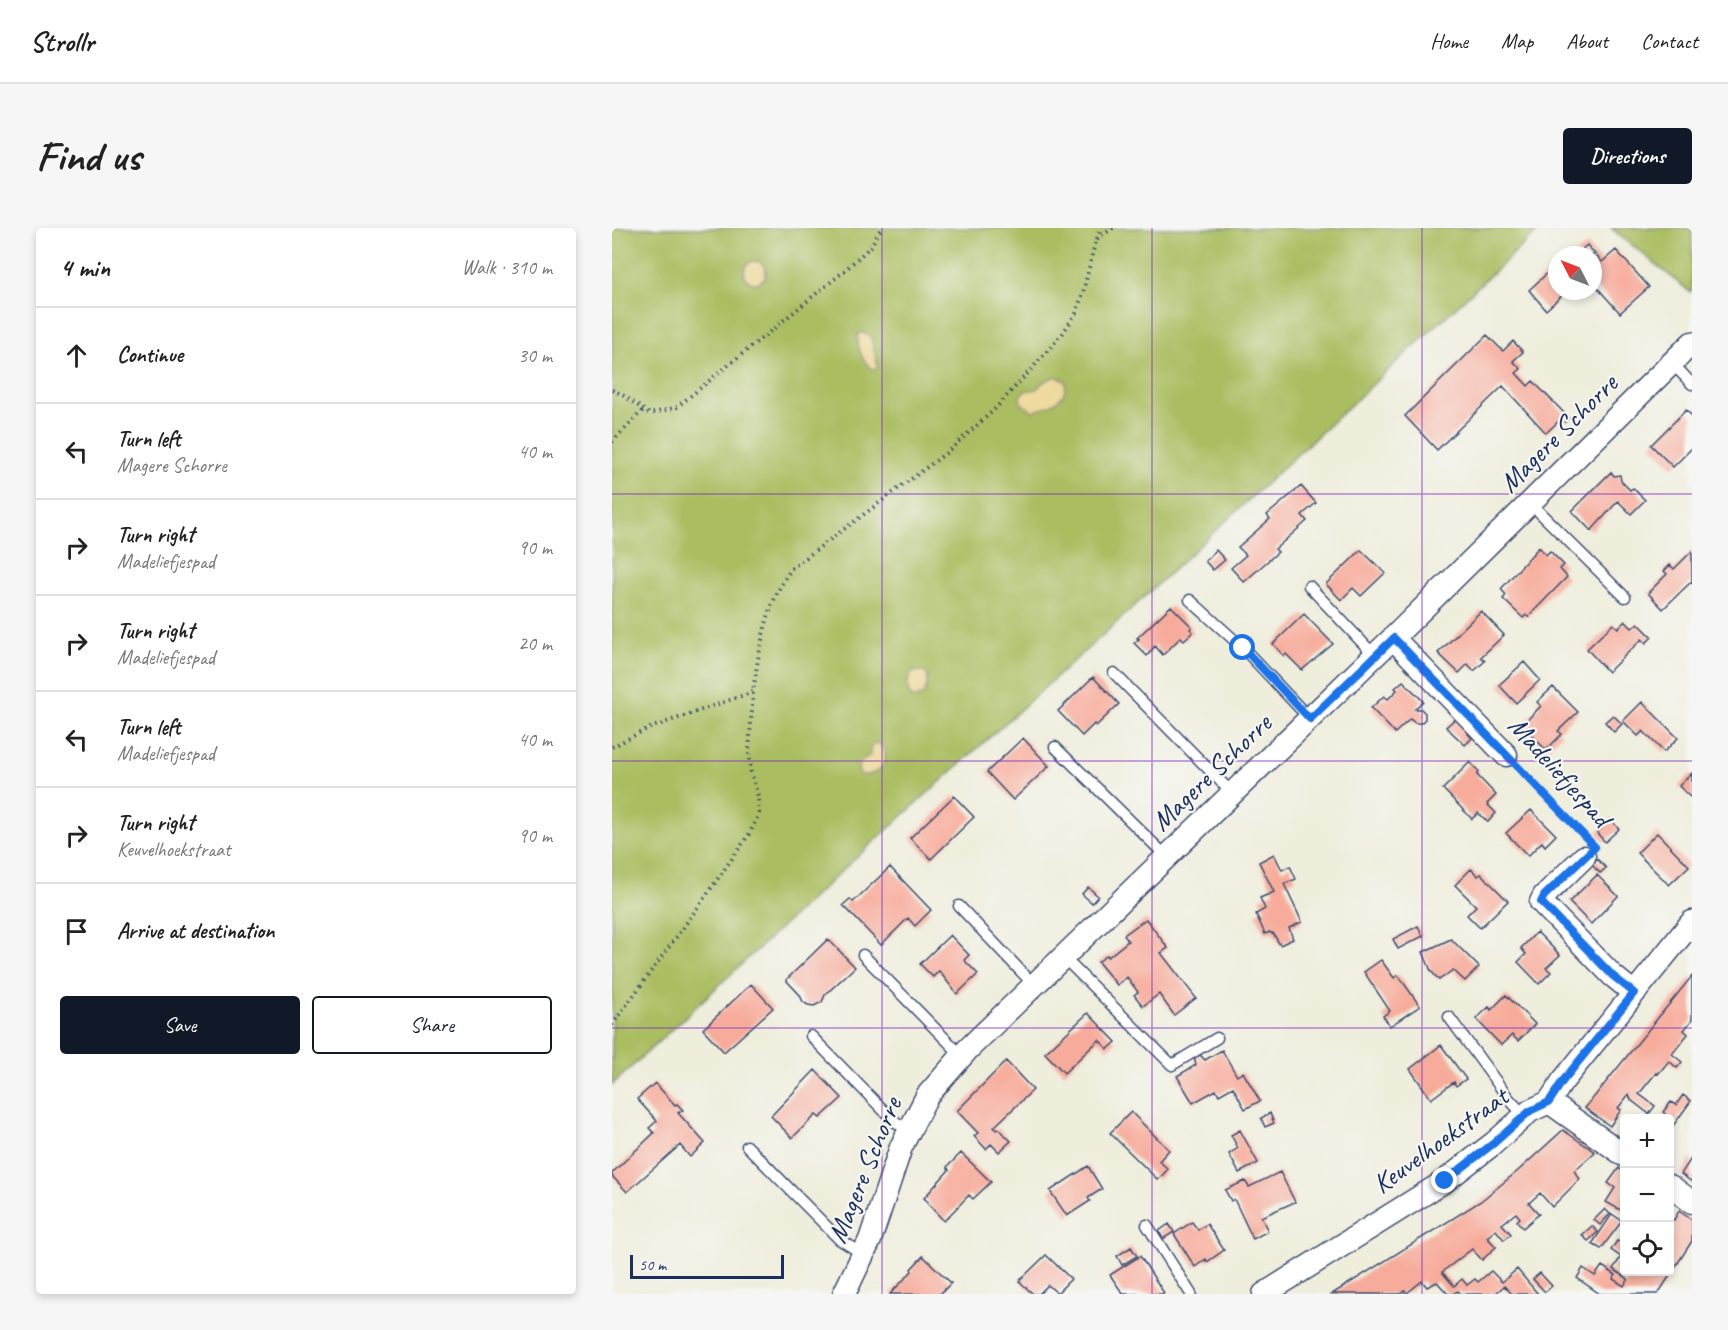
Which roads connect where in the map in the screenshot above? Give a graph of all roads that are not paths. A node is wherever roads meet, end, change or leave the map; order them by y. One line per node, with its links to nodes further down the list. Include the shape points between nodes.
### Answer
1 (1692, 342): 2 (street, Magere Schorre)
2 (1672, 363): 3 (lane); 4 (street, Magere Schorre)
3 (1692, 384)
4 (1530, 503): 6 (lane); 8 (street, Magere Schorre)
5 (1309, 586): 9 (lane)
6 (1625, 597)
7 (1190, 600): 11 (lane, via 1243,648)
8 (1394, 638): 9 (street, Magere Schorre); 13 (street, Madeliefjespad)
9 (1376, 656): 11 (street, Magere Schorre)
10 (1114, 673): 14 (lane)
11 (1310, 719): 14 (street, Magere Schorre)
12 (1055, 747): 15 (lane)
13 (1506, 755)
14 (1233, 794): 15 (street, Magere Schorre)
15 (1167, 857): 20 (street, Magere Schorre)
16 (1584, 857): 22 (street, Madeliefjespad, via 1541,902)
17 (959, 906): 21 (lane)
18 (1692, 922): 22 (street, Keuvelhoekstraat)
19 (863, 955): 26 (lane)
20 (1063, 957): 21 (street, Magere Schorre); 25 (lane, via 1172,1065)
21 (1034, 985): 26 (street, Magere Schorre)
22 (1634, 993): 27 (street, Keuvelhoekstraat)
23 (1449, 1017): 28 (lane)
24 (811, 1036): 29 (lane)
25 (1217, 1038)
26 (962, 1056): 29 (street, Magere Schorre, via 927,1096)
27 (1549, 1102): 28 (street, Keuvelhoekstraat); 31 (street)
28 (1524, 1115): 38 (street, Keuvelhoekstraat, via 1445,1181)
29 (909, 1132): 35 (street, Magere Schorre)
30 (747, 1146): 35 (lane, via 839,1239)
31 (1620, 1152)
32 (1674, 1189): 33 (street)
33 (1692, 1202)
34 (1147, 1225): 37 (lane)
35 (863, 1254): 36 (street, Magere Schorre)
36 (844, 1294)
37 (1191, 1294)
38 (1264, 1294)

